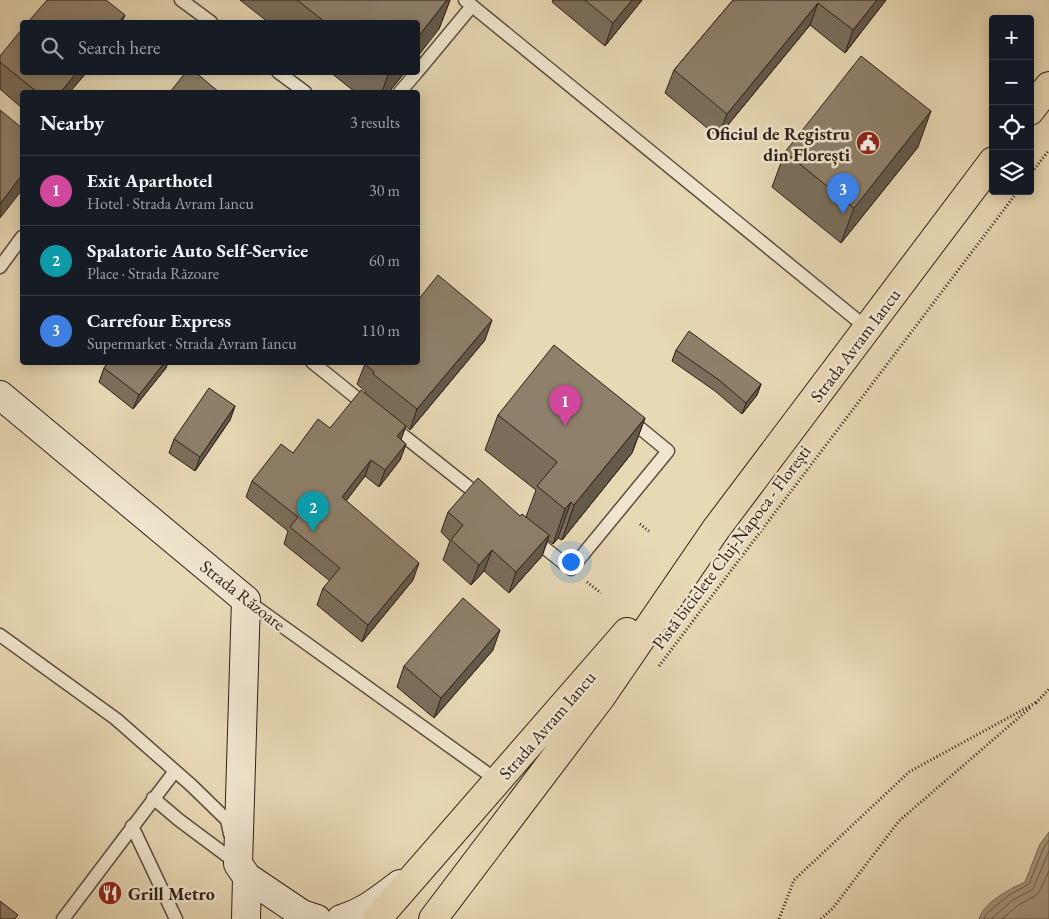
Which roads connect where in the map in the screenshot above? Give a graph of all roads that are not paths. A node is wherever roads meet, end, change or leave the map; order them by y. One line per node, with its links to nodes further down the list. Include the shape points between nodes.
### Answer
1 (181, 0): 3 (lane)
2 (469, 3): 4 (lane); 14 (lane)
3 (208, 20)
4 (420, 68)
5 (282, 75): 8 (lane)
6 (414, 75): 9 (lane)
7 (1049, 86): 10 (main road)
8 (302, 90)
9 (402, 90)
10 (1034, 106)
11 (989, 166): 14 (main road, Strada Avram Iancu)
12 (20, 240): 13 (lane)
13 (0, 267)
14 (868, 328): 20 (main road, Strada Avram Iancu)
15 (316, 365): 18 (lane)
16 (0, 394): 21 (street, Strada Răzoare)
17 (622, 413): 19 (lane, via 668,450 571,568)
18 (495, 508)
19 (518, 526)
20 (716, 529): 24 (main road, Strada Avram Iancu); 35 (main road, Strada Avram Iancu, via 601,697)
21 (246, 600): 24 (lane, Strada Răzoare); 28 (street)
22 (0, 635): 23 (lane, via 116,719)
23 (175, 771): 25 (lane); 28 (lane, via 227,820)
24 (498, 780): 27 (main road, Strada Avram Iancu)
25 (153, 798): 26 (lane); 28 (lane)
26 (132, 826): 29 (lane); 30 (lane)
27 (427, 863): 33 (street, via 377,902); 34 (main road, Strada Avram Iancu)
28 (242, 870): 31 (street); 32 (street, via 302,914)
29 (63, 919)
30 (176, 919)
31 (246, 919)
32 (317, 919)
33 (341, 919)
34 (377, 919)
35 (433, 919)

